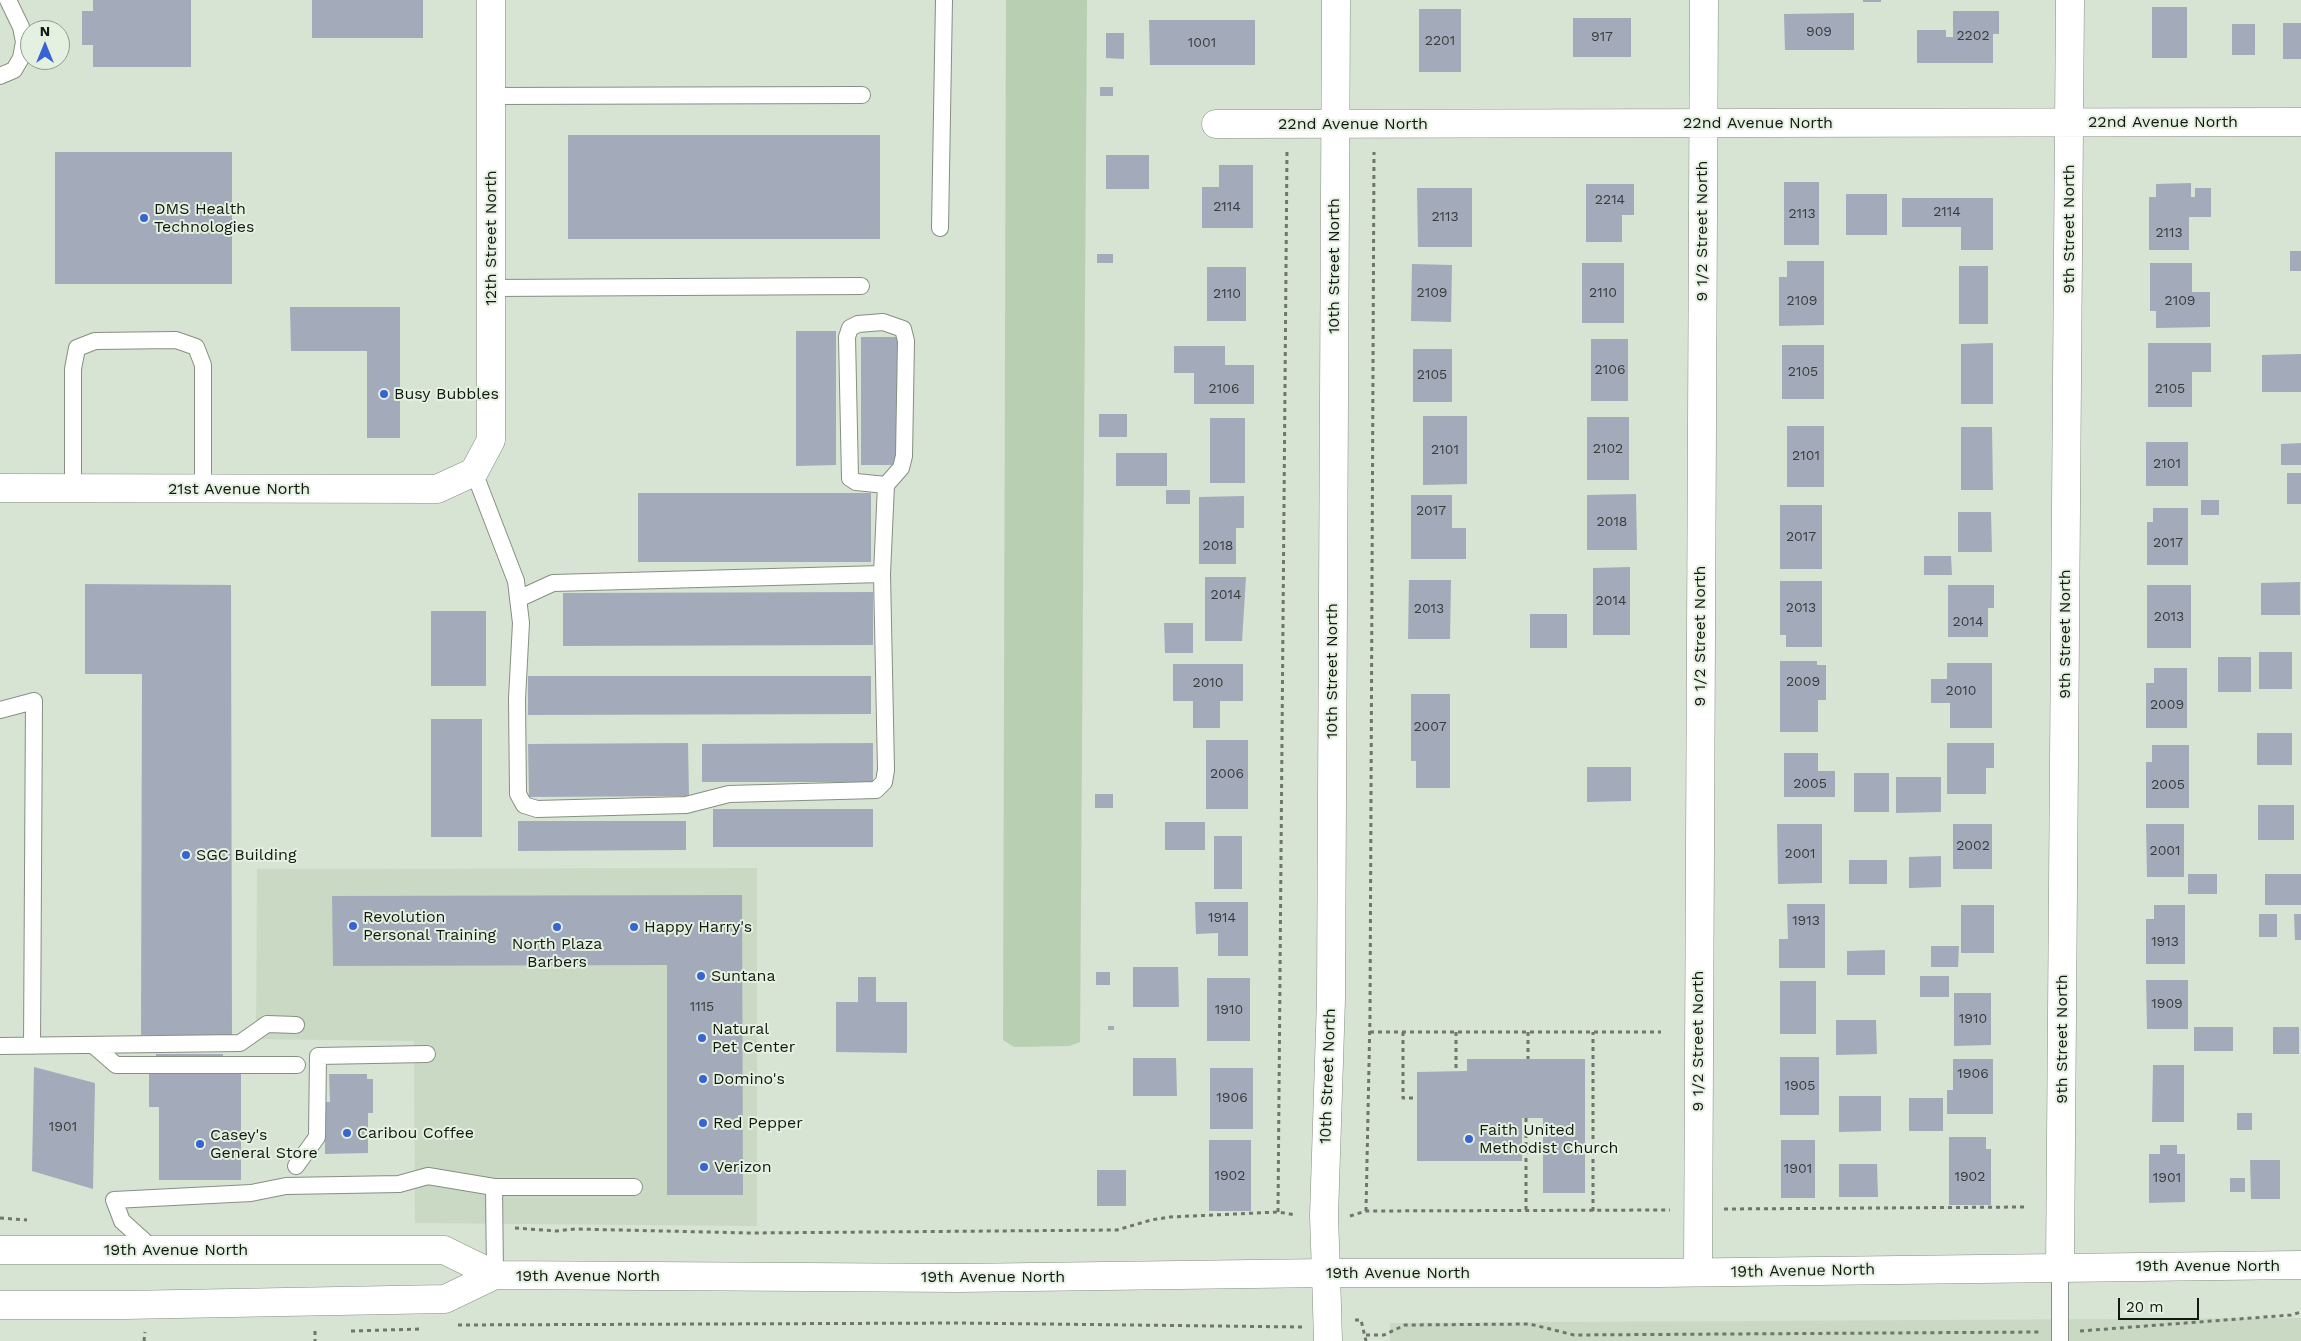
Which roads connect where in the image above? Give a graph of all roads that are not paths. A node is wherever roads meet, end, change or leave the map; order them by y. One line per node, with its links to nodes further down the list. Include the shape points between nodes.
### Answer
1 (8, 0): 7 (lane, via 24,42 21,58 14,70)
2 (491, 0): 9 (street, 12th Street North)
3 (944, 0): 15 (lane)
4 (1336, 0): 14 (street, 10th Street North)
5 (1704, 0): 12 (street, 9 1/2 Street North)
6 (2070, 0): 10 (street, 9th Street North)
7 (0, 76)
8 (862, 95): 9 (lane)
9 (491, 96): 17 (street, 12th Street North)
10 (2070, 122): 11 (street, 22nd Avenue North); 12 (street, 22nd Avenue North); 38 (street, 9th Street North)
11 (2301, 122)
12 (1703, 123): 14 (street, 22nd Avenue North); 40 (street, 9 1/2 Street North)
13 (1216, 124): 14 (street, 22nd Avenue North)
14 (1335, 124): 39 (street, 10th Street North, via 1331,989 1324,1216)
15 (940, 228)
16 (861, 286): 17 (lane)
17 (491, 288): 18 (street, 12th Street North, via 491,440)
18 (474, 472): 22 (street, 21st Avenue North, via 438,489); 24 (lane, via 516,581)
19 (886, 485): 19 (lane, via 901,468 904,456 906,341 903,329 883,322 858,324 850,328 847,337 850,478 856,482); 23 (lane)
20 (0, 488): 21 (street, 21st Avenue North)
21 (73, 488): 22 (street, 21st Avenue North); 22 (lane, via 72,368 76,348 95,341 176,340 196,347 203,365)
22 (203, 489)
23 (882, 574): 24 (lane, via 553,583); 24 (lane, via 884,782 876,790 729,794 686,805 537,809 524,805 518,794 517,699 521,623)
24 (518, 600)
25 (0, 710): 29 (lane, via 34,702)
26 (296, 1024): 27 (lane, via 268,1024 240,1043)
27 (93, 1045): 29 (lane); 31 (lane, via 116,1065)
28 (0, 1046): 29 (lane)
29 (32, 1046)
30 (427, 1054): 32 (lane, via 318,1056 317,1137)
31 (297, 1065)
32 (296, 1166)
33 (494, 1187): 34 (lane); 35 (lane, via 428,1176 399,1184 286,1186 251,1193 114,1200 122,1221); 41 (lane)
34 (634, 1187)
35 (153, 1249): 36 (street, 19th Avenue North); 41 (street, 19th Avenue North, via 444,1250)
36 (0, 1250)
37 (2301, 1265): 38 (street, 19th Avenue North)
38 (2060, 1267): 40 (street, 19th Avenue North); 44 (lane)
39 (1326, 1272): 40 (street, 19th Avenue North); 41 (street, 19th Avenue North, via 958,1278); 43 (street, 10th Street North)
40 (1698, 1272)
41 (495, 1275): 42 (street, 19th Avenue North, via 444,1299)
42 (0, 1305)
43 (1328, 1332)
44 (2060, 1336)

